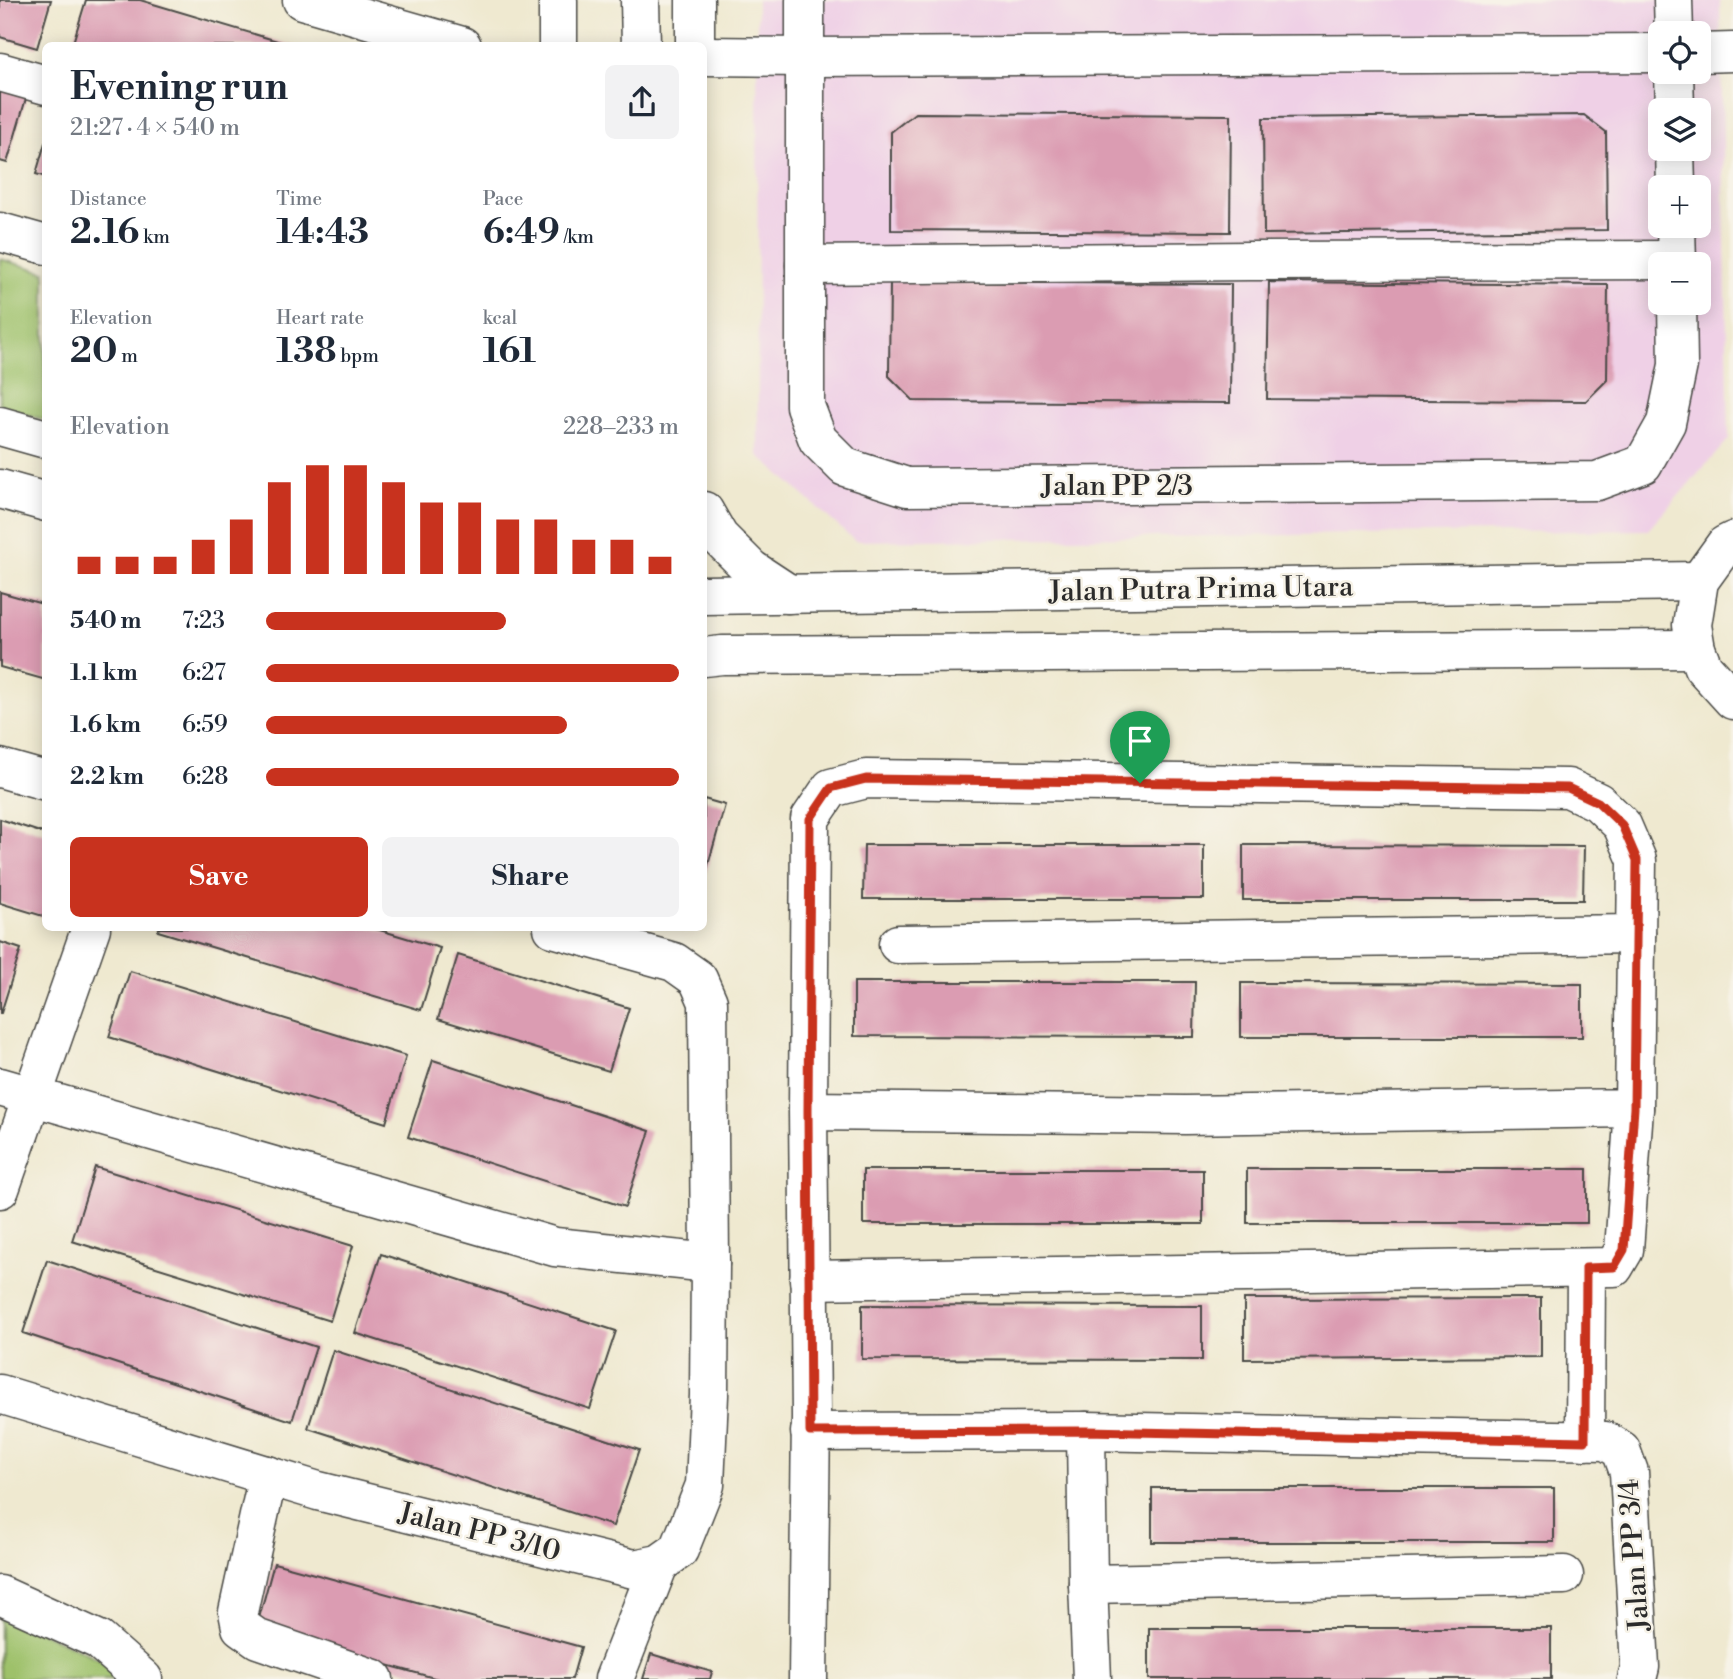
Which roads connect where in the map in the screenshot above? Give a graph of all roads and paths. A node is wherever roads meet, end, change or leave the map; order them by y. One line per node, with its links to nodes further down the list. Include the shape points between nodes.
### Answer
1 (303, 0): 8 (street)
2 (558, 0): 9 (street)
3 (640, 0): 10 (street)
4 (695, 0): 11 (street)
5 (805, 0): 16 (street, Jalan PP 2/3)
6 (1674, 0): 7 (street)
7 (1674, 21)
8 (449, 42)
9 (558, 42)
10 (640, 42)
11 (695, 42)
12 (1711, 52): 13 (street)
13 (1733, 52)
14 (1648, 53): 16 (street)
15 (707, 56): 16 (street)
16 (805, 57): 22 (street, Jalan PP 2/3)
17 (0, 72): 18 (street)
18 (42, 84)
19 (0, 232): 20 (street)
20 (42, 244)
21 (1677, 250): 22 (street, via 1250,261)
22 (805, 265): 23 (street, Jalan PP 2/3, via 805,405 818,440 845,467 907,487 1597,481 1643,464 1666,423 1678,365)
23 (1677, 315)
24 (0, 426): 25 (street)
25 (42, 438)
26 (0, 489): 27 (street)
27 (42, 501)
28 (707, 516): 31 (street, via 719,537 751,569)
29 (1733, 541): 30 (street, via 1725,545)
30 (1699, 581): 31 (street, Jalan Putra Prima Utara); 33 (street, via 1692,625)
31 (789, 594): 32 (street, Jalan Putra Prima Utara)
32 (707, 595)
33 (1696, 649): 34 (street); 35 (street, via 1703,667)
34 (707, 657)
35 (1733, 700)
36 (0, 768): 37 (street)
37 (42, 780)
38 (90, 931): 42 (street)
39 (564, 931): 46 (street, via 674,962 698,979 708,1002)
40 (1636, 934): 41 (street); 43 (street); 44 (street, via 1637,860 1622,825 1598,802 1568,788 866,779 831,788 810,819)
41 (898, 944)
42 (16, 1092): 45 (street); 46 (street, via 555,1247)
43 (1634, 1108): 44 (street, via 1185,1115); 47 (street, via 1624,1250 1614,1267)
44 (808, 1111): 48 (street)
45 (0, 1189)
46 (710, 1263): 54 (street, via 705,1485 679,1550)
47 (1586, 1268): 48 (street); 52 (street)
48 (810, 1280): 51 (street)
49 (0, 1394): 53 (street, Jalan PP 3/10)
50 (1086, 1431): 51 (street); 52 (street); 56 (street)
51 (810, 1432): 61 (street)
52 (1595, 1441): 63 (street, Jalan PP 3/4, via 1621,1450 1629,1472)
53 (268, 1475): 54 (street, Jalan PP 3/10, via 634,1569); 59 (street, via 238,1612 241,1627 258,1639)
54 (659, 1564): 60 (street)
55 (1564, 1575): 56 (street)
56 (1088, 1584): 62 (street)
57 (0, 1595): 58 (street, via 99,1640)
58 (143, 1679)
59 (374, 1679)
60 (614, 1679)
61 (808, 1679)
62 (1092, 1679)
63 (1637, 1679)

